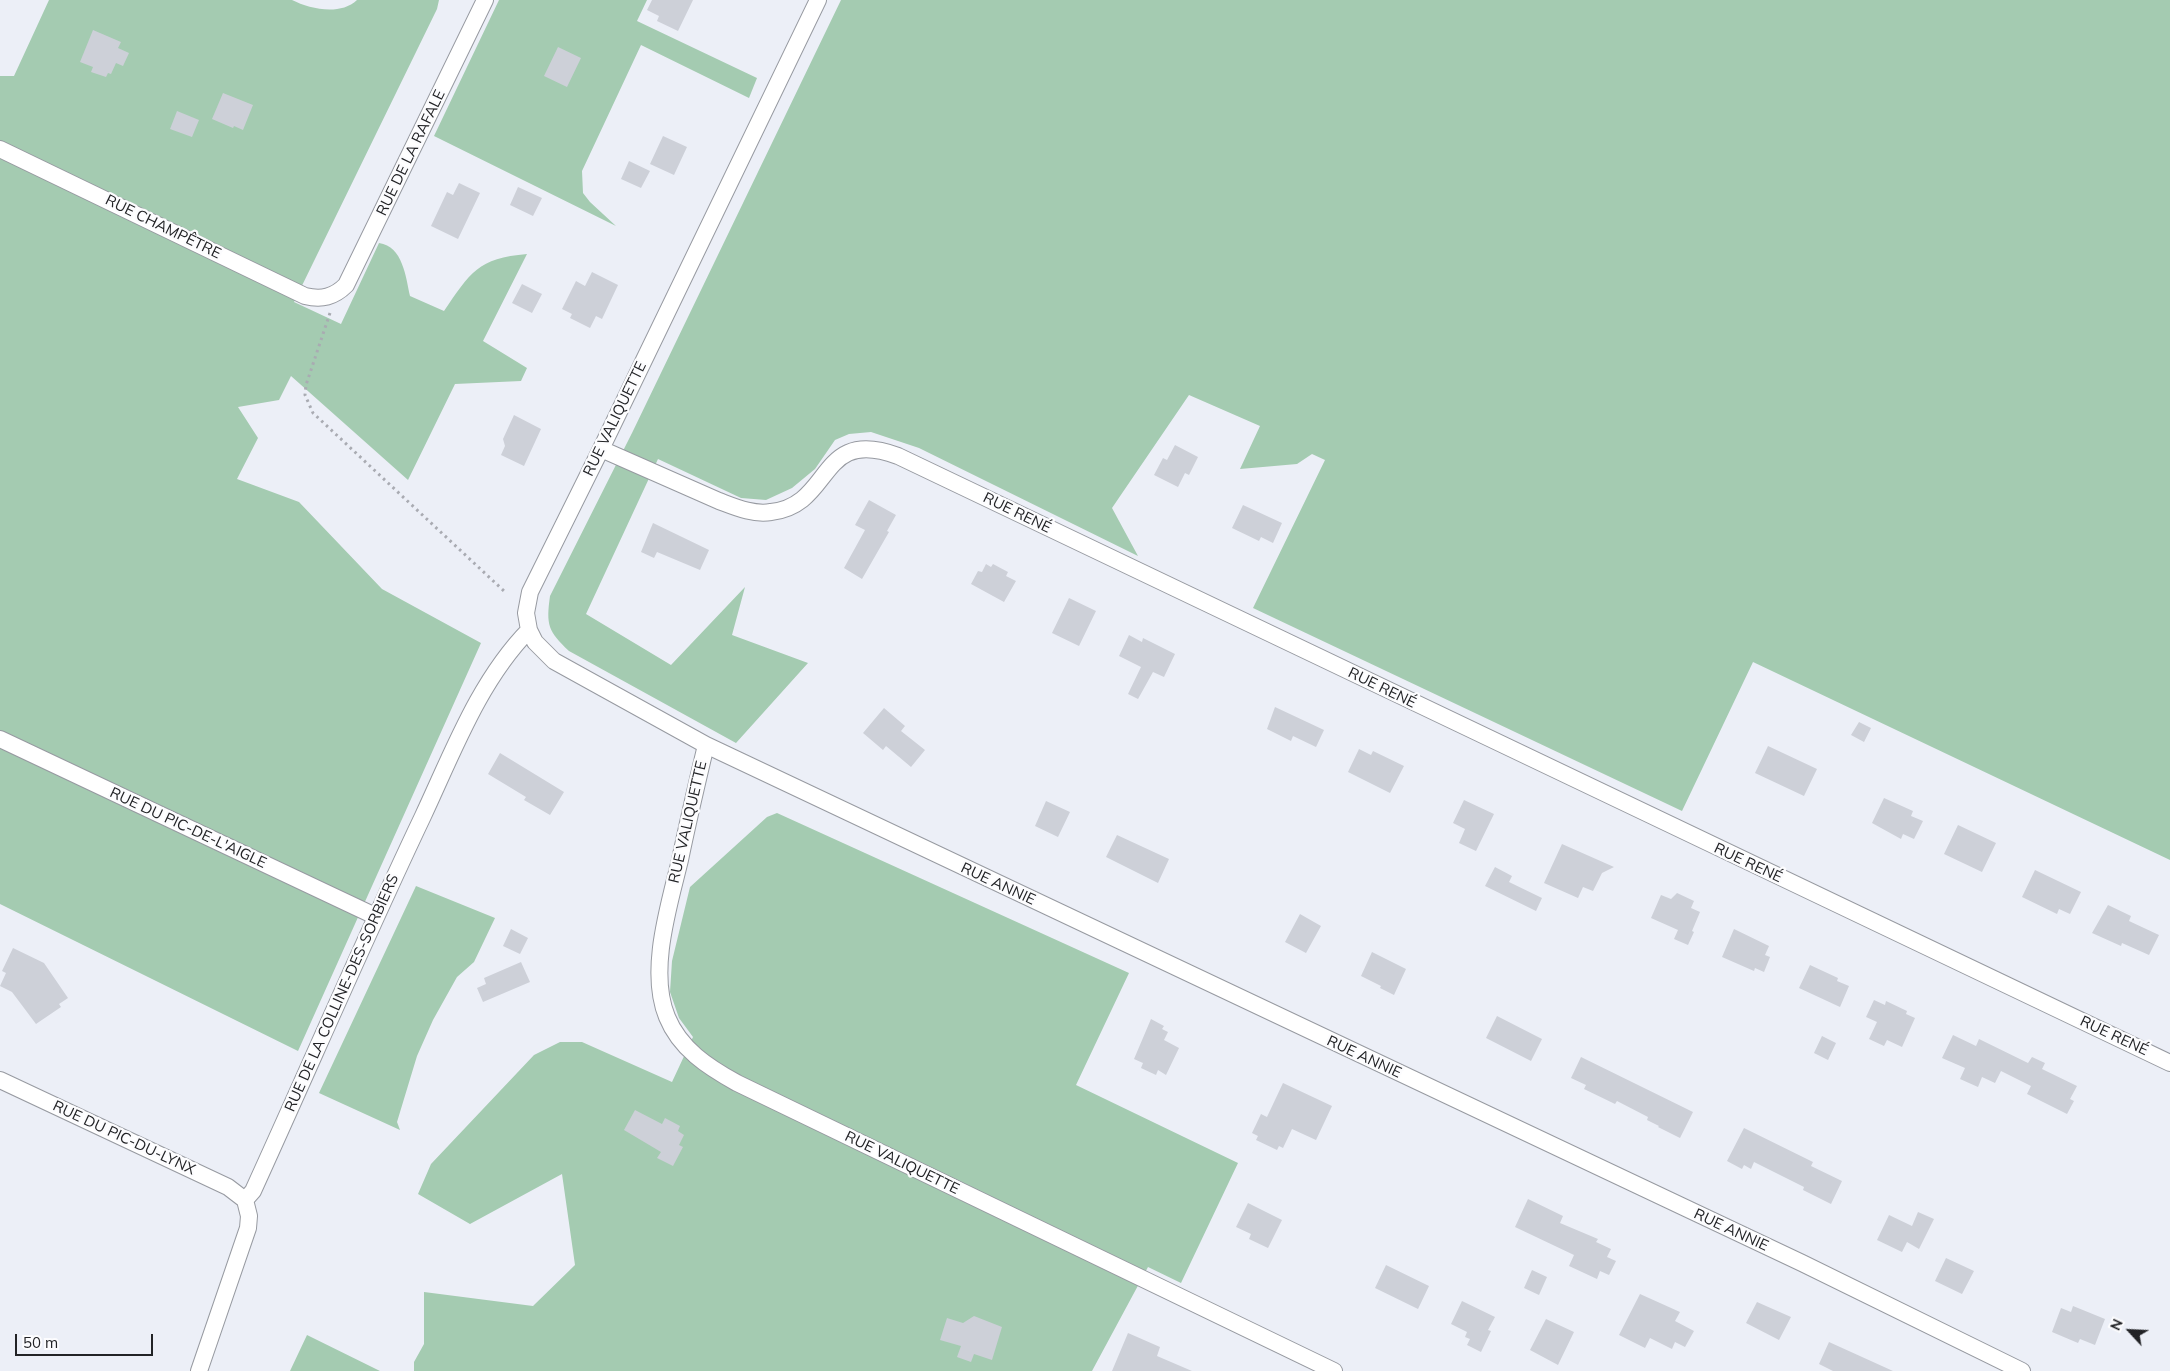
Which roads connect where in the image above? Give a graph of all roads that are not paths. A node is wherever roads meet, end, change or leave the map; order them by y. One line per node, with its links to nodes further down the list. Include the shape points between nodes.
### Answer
1 (485, 0): 4 (street, RUE DE LA RAFALE, via 346,285)
2 (818, 0): 5 (street, RUE VALIQUETTE)
3 (0, 149): 4 (street, RUE CHAMPÊTRE, via 306,296)
4 (328, 297)
5 (601, 449): 6 (street, RUE VALIQUETTE, via 530,592 526,613); 10 (street, RUE RENÉ, via 719,501 760,513 782,510 801,501 836,461 853,450 874,448 898,456)
6 (529, 630): 8 (street, RUE VALIQUETTE, via 535,642 554,661); 9 (street, RUE DE LA COLLINE-DES-SORBIERS, via 504,660 481,697)
7 (0, 739): 9 (street, RUE DU PIC-DE-L'AIGLE)
8 (706, 745): 14 (street, RUE VALIQUETTE, via 660,956 666,1016 690,1052 737,1083); 15 (street, RUE ANNIE, via 1802,1263)
9 (375, 916): 12 (street, RUE DE LA COLLINE-DES-SORBIERS, via 253,1191)
10 (2170, 1063)
11 (0, 1080): 12 (street, RUE DU PIC-DU-LYNX, via 228,1187)
12 (245, 1200): 13 (street, via 249,1216 245,1242)
13 (199, 1371)
14 (1334, 1371)
15 (2022, 1371)

